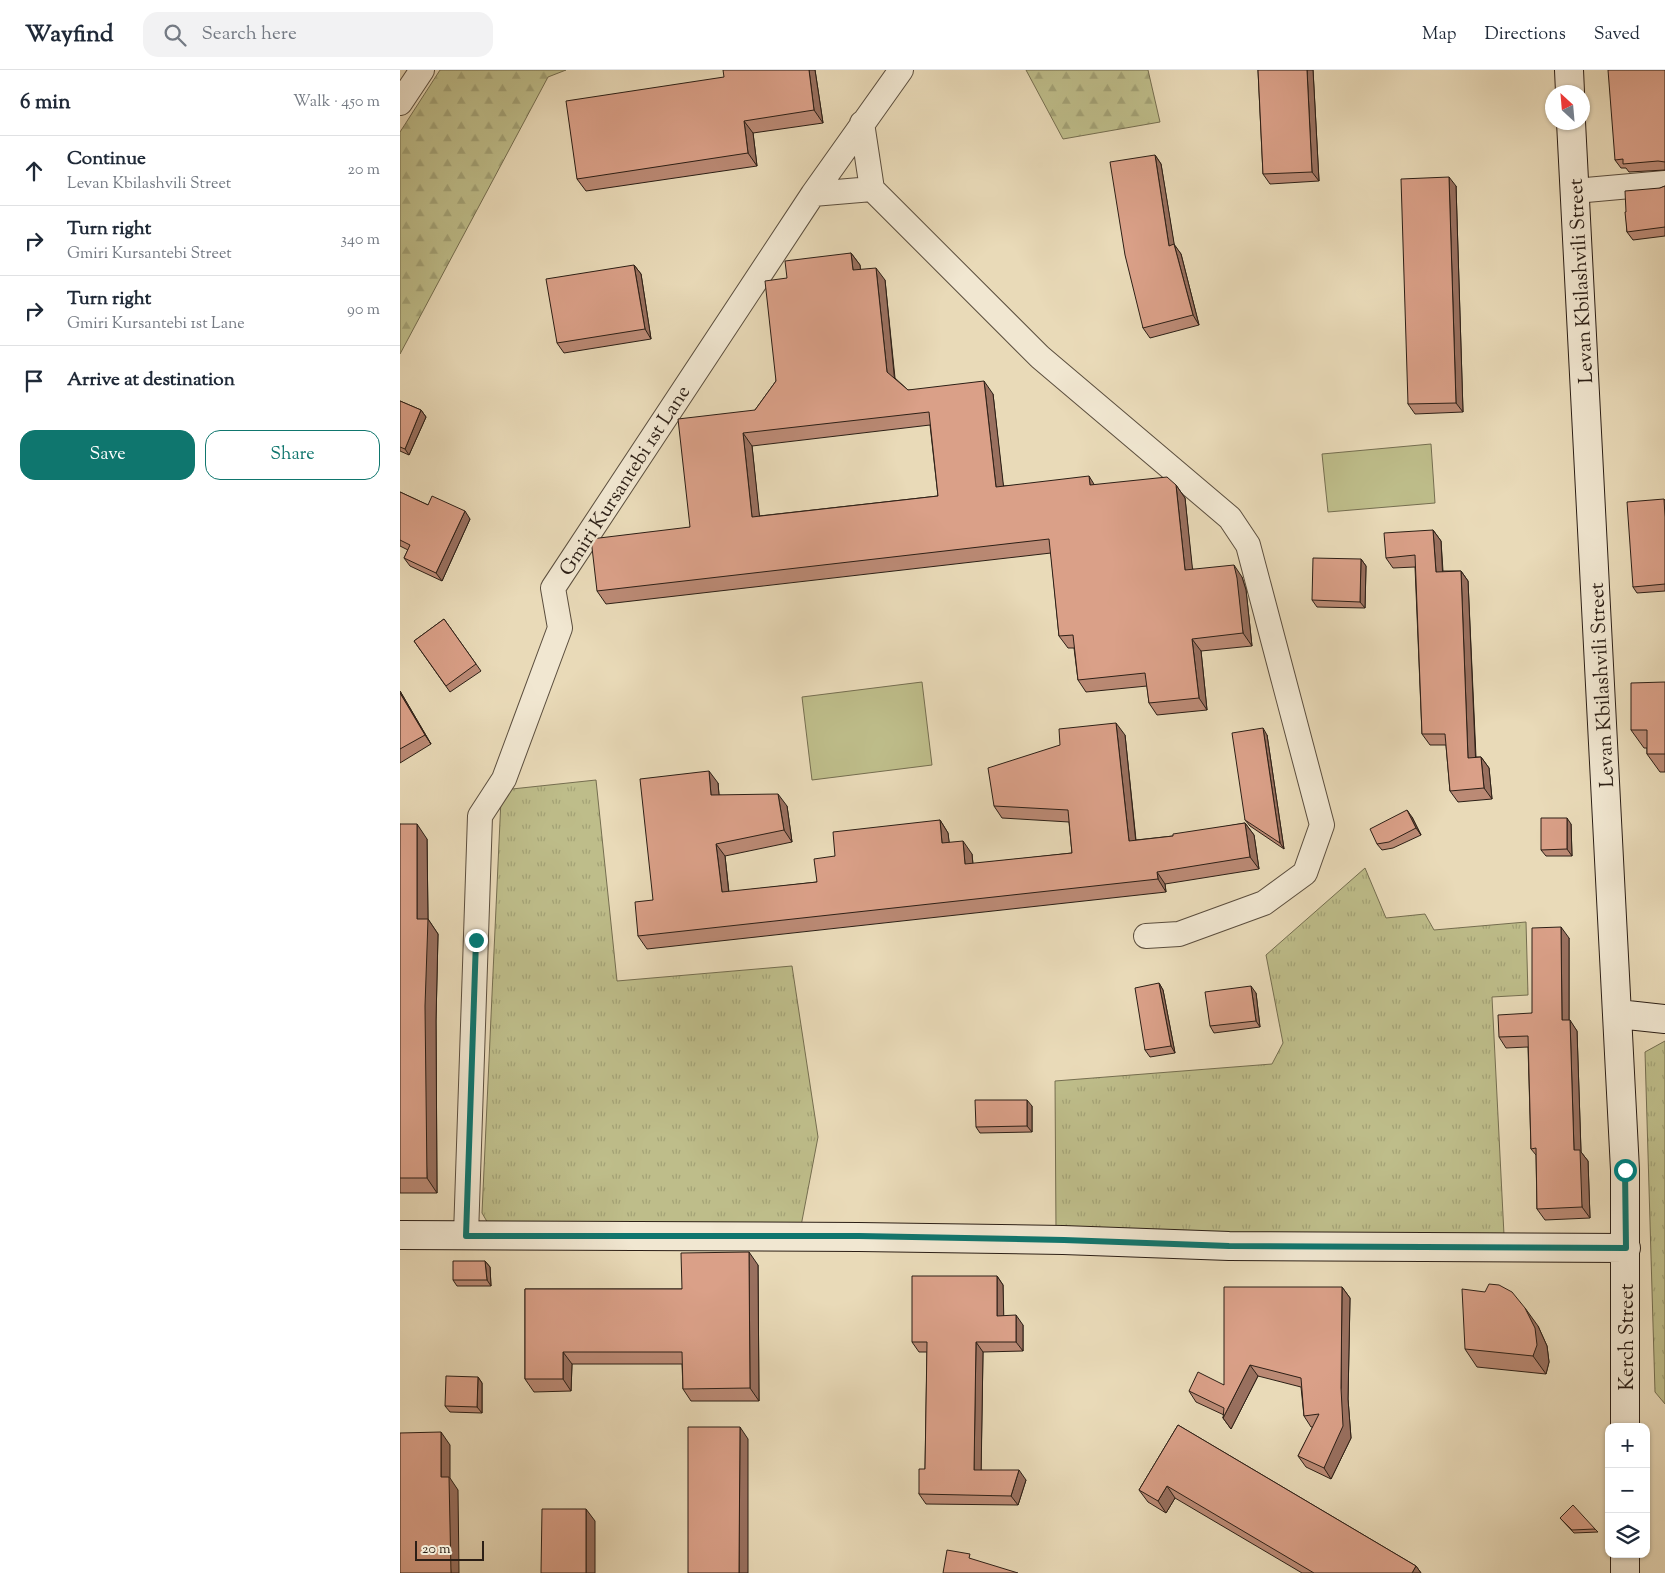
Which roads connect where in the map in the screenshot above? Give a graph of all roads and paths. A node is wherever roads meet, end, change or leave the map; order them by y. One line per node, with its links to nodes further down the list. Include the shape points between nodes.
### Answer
1 (422, 70): 5 (street)
2 (901, 70): 6 (street, Gmiri Kursantebi 1st Lane)
3 (1569, 70): 4 (main road)
4 (1570, 85)
5 (400, 103)
6 (862, 123): 9 (street); 11 (street, Gmiri Kursantebi 1st Lane)
7 (1572, 130): 10 (main road, Levan Kbilashvili Street)
8 (1665, 182): 10 (street)
9 (872, 189): 11 (street); 12 (street, via 1040,357 1230,518 1248,545 1322,825 1305,873 1264,903 1180,934)
10 (1575, 191): 13 (main road, Levan Kbilashvili Street)
11 (813, 194): 16 (street, Gmiri Kursantebi 1st Lane, via 553,588 560,628 504,779 480,816)
12 (1146, 936)
13 (1618, 1014): 14 (main road); 17 (main road, Levan Kbilashvili Street)
14 (1665, 1019)
15 (400, 1235): 16 (main road)
16 (466, 1236): 17 (main road, via 859,1236 1229,1246)
17 (1626, 1248): 18 (main road, Kerch Street)
18 (1625, 1423)
19 (1625, 1558): 20 (main road)
20 (1624, 1573)

